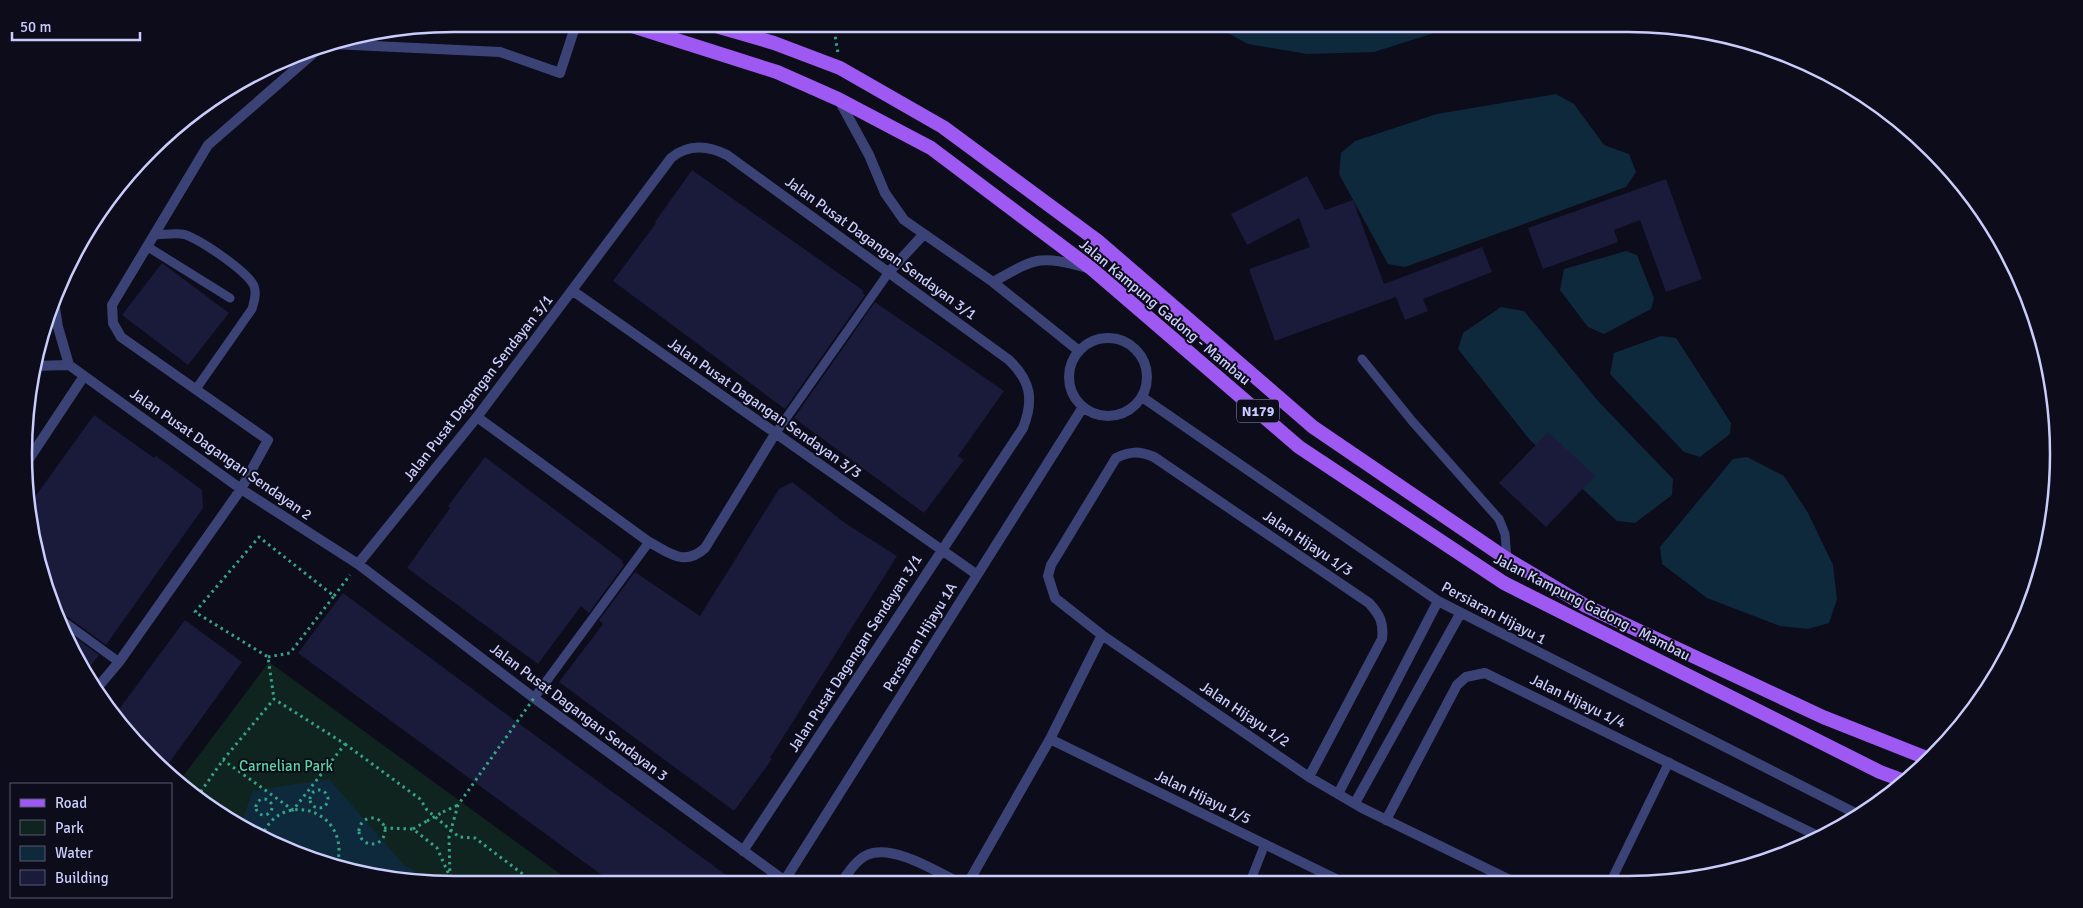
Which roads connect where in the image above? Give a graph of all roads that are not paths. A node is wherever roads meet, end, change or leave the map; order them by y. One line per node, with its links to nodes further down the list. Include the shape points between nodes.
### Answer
1 (573, 32): 4 (street, via 560,73 500,52)
2 (651, 32): 6 (main road, Jalan Kampung Gadong - Mambau / N179, via 777,72)
3 (736, 32): 31 (main road, Jalan Kampung Gadong - Mambau / N179, via 840,68 943,126 1099,242 1313,427)
4 (354, 45)
5 (307, 59): 7 (street, via 208,145)
6 (838, 99): 8 (street, via 869,155 884,193 904,220); 10 (main road, Jalan Kampung Gadong - Mambau / N179, via 931,148)
7 (154, 235): 9 (street); 21 (lane, via 184,234 196,240 247,276 255,288 252,309)
8 (923, 235): 11 (street); 12 (street)
9 (148, 247): 14 (lane); 21 (street, via 112,305 113,323 121,337)
10 (1092, 269): 12 (street, via 1045,258); 45 (main road, Jalan Kampung Gadong - Mambau / N179, via 1299,447 1504,583)
11 (889, 272): 13 (street, Jalan Pusat Dagangan Sendayan 3/1, via 727,155 691,147 680,150 671,158); 25 (lane); 30 (street, Jalan Pusat Dagangan Sendayan 3/1, via 1009,360 1021,371 1030,398 1023,428)
12 (992, 282): 16 (street)
13 (573, 291): 24 (street, Jalan Pusat Dagangan Sendayan 3/1); 25 (street, Jalan Pusat Dagangan Sendayan 3/3)
14 (230, 298)
15 (56, 316): 18 (street)
16 (1079, 351): 22 (street, via 1100,339 1125,342 1135,349 1147,371); 23 (street, via 1072,362 1069,380 1074,398)
17 (1362, 359): 31 (lane, via 1499,519 1505,534)
18 (69, 365): 19 (street); 20 (street, Jalan Pusat Dagangan Sendayan 2)
19 (42, 366)
20 (84, 376): 26 (street); 27 (street, Jalan Pusat Dagangan Sendayan 2)
21 (196, 389): 27 (street, via 268,440)
22 (1142, 397): 23 (street, via 1121,414 1094,414); 34 (street, Persiaran Hijayu 1)
23 (1083, 407): 33 (street, Persiaran Hijayu 1A)
24 (477, 417): 29 (street); 32 (street, Jalan Pusat Dagangan Sendayan 3/1)
25 (775, 434): 29 (street, via 705,548 696,556 676,556); 30 (street, Jalan Pusat Dagangan Sendayan 3/3)
26 (32, 454)
27 (241, 489): 32 (street, Jalan Pusat Dagangan Sendayan 2); 38 (street)
28 (1080, 513): 37 (street, Jalan Hijayu 1/2, via 1051,565 1048,576 1050,588 1054,598); 44 (street, Jalan Hijayu 1/3, via 1116,458 1128,452 1140,452 1171,468 1379,613 1384,626 1382,639)
29 (649, 542): 40 (lane)
30 (940, 550): 33 (street, Jalan Pusat Dagangan Sendayan 3/3); 52 (street, Jalan Pusat Dagangan Sendayan 3/1)
31 (1507, 559): 42 (main road, Jalan Kampung Gadong - Mambau / N179, via 1586,606 1823,716)
32 (358, 564): 40 (street, Jalan Pusat Dagangan Sendayan 3)
33 (976, 574): 54 (street, Persiaran Hijayu 1A)
34 (1438, 601): 35 (street, Persiaran Hijayu 1); 46 (street)
35 (1460, 614): 47 (street); 48 (street, Persiaran Hijayu 1)
36 (70, 626): 38 (lane)
37 (1102, 635): 41 (street); 44 (street, Jalan Hijayu 1/2)
38 (119, 662): 39 (street)
39 (101, 683)
40 (534, 698): 52 (street, Jalan Pusat Dagangan Sendayan 3)
41 (1050, 739): 51 (street, Jalan Hijayu 1/5); 57 (street)
42 (1922, 757)
43 (1669, 762): 49 (street, Jalan Hijayu 1/4, via 1496,676 1474,674 1457,685); 50 (street, Jalan Hijayu 1/4); 61 (lane)
44 (1309, 777): 46 (street, Jalan Hijayu 1/2)
45 (1898, 779)
46 (1338, 794): 47 (street, Jalan Hijayu 1/2)
47 (1355, 803): 49 (street, Jalan Hijayu 1/2)
48 (1852, 811)
49 (1386, 820): 60 (street, Jalan Hijayu 1/2)
50 (1812, 833)
51 (1265, 844): 58 (lane); 59 (street, Jalan Hijayu 1/5)
52 (743, 851): 53 (street, Jalan Pusat Dagangan Sendayan 3)
53 (776, 876)
54 (788, 876)
55 (846, 876): 56 (street, via 866,855 877,852 899,855)
56 (945, 876)
57 (972, 876)
58 (1252, 876)
59 (1330, 876)
60 (1502, 876)
61 (1613, 876)

